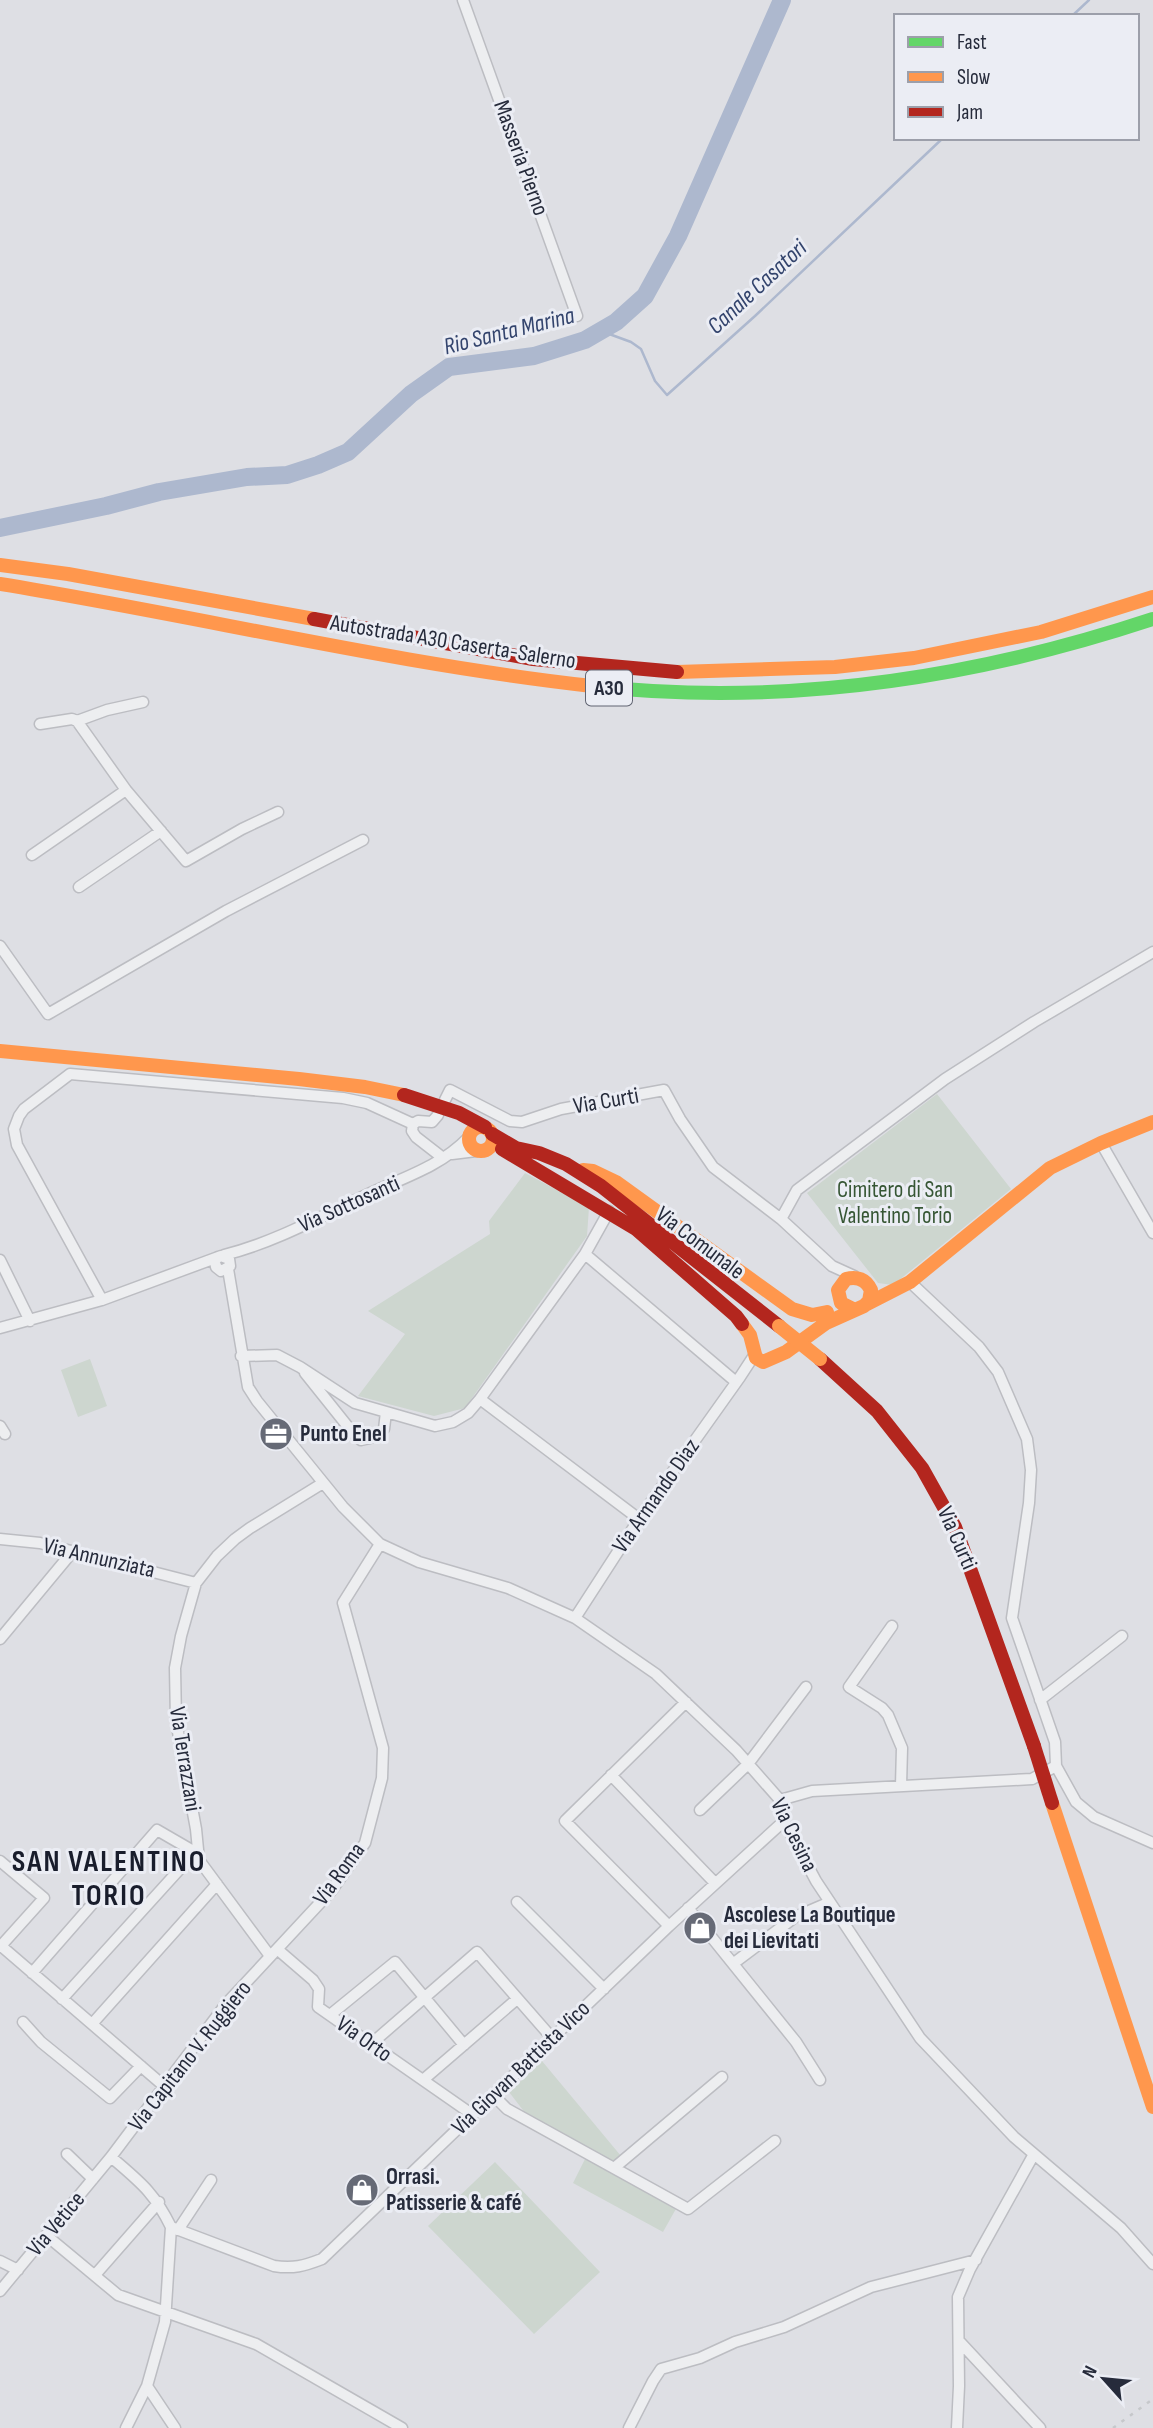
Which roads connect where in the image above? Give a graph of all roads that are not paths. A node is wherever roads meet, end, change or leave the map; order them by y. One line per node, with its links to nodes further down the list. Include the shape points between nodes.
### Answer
1 (463, 0): 2 (street, Masseria Pierno)
2 (578, 316)
3 (0, 565): 5 (main road, Autostrada A30 Caserta-Salerno / A30, via 533,659 681,672 835,667 914,658 1041,632)
4 (0, 584): 6 (main road, Autostrada A30 Caserta-Salerno / A30, via 529,678 691,693 841,687 946,673 1049,651)
5 (1153, 597)
6 (1153, 619)
7 (143, 702): 8 (street)
8 (77, 721): 9 (street); 10 (street)
9 (40, 724)
10 (126, 790): 12 (street); 14 (street)
11 (278, 812): 12 (street, via 186,861)
12 (161, 831): 15 (street)
13 (363, 840): 16 (street, via 226,911 48,1014)
14 (32, 855)
15 (79, 887)
16 (0, 946)
17 (1153, 952): 31 (street, via 945,1079 797,1189)
18 (0, 1051): 20 (main road, Via Curti, via 375,1089)
19 (445, 1100): 31 (street, Via Curti, via 450,1090 510,1121 522,1122 561,1109 664,1090 713,1167)
20 (458, 1114): 24 (main road, Via Curti); 25 (main road)
21 (438, 1115): 23 (street, via 432,1122)
22 (1153, 1122): 26 (main road)
23 (413, 1124): 28 (street, via 416,1137); 42 (street, via 367,1103 343,1098 70,1074 24,1109 14,1129 42,1195)
24 (489, 1131): 25 (main road, via 474,1129); 25 (main road, via 492,1145); 27 (main road, Via Curti)
25 (475, 1143): 27 (main road, Via Curti); 28 (street, Via Sottosanti)
26 (1101, 1143): 32 (street); 38 (main road, via 1050,1168)
27 (509, 1149): 29 (main road, Via Curti, via 554,1158); 30 (main road, Via Curti)
28 (447, 1156): 35 (street, Via Sottosanti)
29 (574, 1169): 44 (main road, Via Comunale, via 593,1171 617,1182 792,1308 812,1315); 103 (main road, Via Curti, bridge, via 635,1211 820,1359 877,1410 922,1468 956,1527)
30 (609, 1212): 33 (street); 49 (main road, Via Curti, via 636,1229 723,1304 750,1335)
31 (781, 1219): 36 (street, Via Curti)
32 (1153, 1233)
33 (585, 1254): 51 (street); 52 (street)
34 (0, 1260): 45 (street)
35 (222, 1264): 42 (street, Via Sottosanti, via 197,1265); 48 (street, Via Cesina, via 238,1320)
36 (832, 1266): 37 (street, Via Curti); 40 (street, Via Curti)
37 (854, 1276): 39 (main road); 40 (main road)
38 (911, 1282): 41 (main road); 65 (street, via 979,1347 998,1372 1027,1439 1029,1503 1012,1618)
39 (869, 1285): 41 (main road); 43 (main road, via 871,1294)
40 (839, 1290): 43 (main road, via 844,1306); 44 (main road)
41 (890, 1293): 43 (main road)
42 (103, 1300): 45 (street, Via Sottosanti)
43 (859, 1307): 47 (main road)
44 (827, 1312): 47 (main road)
45 (30, 1321): 46 (street, Via Sottosanti)
46 (0, 1328)
47 (817, 1328): 49 (main road, via 785,1351 764,1348)
48 (242, 1356): 50 (street, via 277,1355); 54 (street, Via Cesina, via 248,1387)
49 (760, 1358): 51 (street, Via Armando Diaz)
50 (300, 1367): 53 (street, via 355,1403); 53 (street, via 361,1440 384,1429)
51 (738, 1380): 55 (street, Via Armando Diaz)
52 (480, 1399): 53 (street, via 468,1413 435,1426); 55 (street)
53 (386, 1412)
54 (323, 1483): 57 (street, Via Cesina); 59 (street, via 235,1539)
55 (639, 1519): 60 (street, Via Armando Diaz)
56 (0, 1539): 58 (street, Via Annunziata)
57 (380, 1544): 60 (street, Via Cesina, via 419,1562 508,1588); 84 (street, Via Roma, via 343,1603 383,1748 382,1778 365,1843 332,1889)
58 (73, 1551): 59 (street, Via Annunziata); 63 (street)
59 (196, 1583): 75 (street, Via Terrazzani, via 175,1668 176,1721)
60 (575, 1618): 66 (street, Via Cesina, via 656,1674)
61 (892, 1626): 70 (street, via 849,1687 888,1715 902,1748)
62 (1122, 1636): 65 (street)
63 (0, 1639)
64 (806, 1687): 67 (street)
65 (1040, 1700): 68 (street, via 1055,1742)
66 (686, 1702): 67 (street, Via Cesina); 69 (street)
67 (748, 1764): 71 (street, Via Cesina); 72 (street)
68 (1056, 1766): 70 (street, via 1032,1779); 74 (street, via 1076,1802 1094,1817)
69 (611, 1775): 77 (street); 82 (street, via 565,1821)
70 (901, 1786): 71 (street, via 812,1791)
71 (780, 1800): 73 (street, Via Cesina)
72 (700, 1811)
73 (784, 1821): 77 (street, Via Giovan Battista Vico); 80 (street, Via Cesina)
74 (1153, 1843)
75 (196, 1851): 78 (street, Via Terrazzani); 86 (street, via 157,1830); 90 (street)
76 (0, 1861): 83 (street, via 44,1898)
77 (715, 1883): 81 (street, Via Giovan Battista Vico)
78 (217, 1884): 84 (street, Via Terrazzani); 93 (street)
79 (517, 1902): 87 (street)
80 (830, 1902): 85 (street, via 795,1917); 107 (street, Via Cesina, via 920,2038)
81 (688, 1908): 82 (street, Via Giovan Battista Vico); 85 (street)
82 (669, 1926): 87 (street, Via Giovan Battista Vico)
83 (0, 1946): 86 (street)
84 (274, 1952): 91 (street, Via Orto, via 313,1980 318,2007); 101 (street, Via Capitano V. Ruggiero, via 226,2004)
85 (734, 1963): 100 (street)
86 (32, 1972): 90 (street)
87 (604, 1989): 94 (street, Via Giovan Battista Vico)
88 (424, 1998): 89 (street, via 477,1952); 91 (street, via 395,1962); 95 (street); 96 (street)
89 (517, 1998): 94 (street); 96 (street)
90 (62, 1999): 93 (street)
91 (330, 2015): 95 (street, Via Orto)
92 (23, 2022): 97 (street, via 110,2098)
93 (92, 2024): 97 (street)
94 (552, 2038): 102 (street, Via Giovan Battista Vico)
95 (371, 2044): 99 (street, Via Orto)
96 (464, 2045): 99 (street)
97 (141, 2066): 101 (street)
98 (722, 2077): 109 (street)
99 (423, 2080): 104 (street, Via Orto)
100 (820, 2080)
101 (163, 2086): 108 (street, Via Capitano V. Ruggiero)
102 (493, 2095): 104 (street, Via Giovan Battista Vico); 109 (street, via 507,2109)
103 (1153, 2107)
104 (472, 2115): 113 (street, Via Giovan Battista Vico, via 322,2259 302,2267 274,2266)
105 (775, 2141): 109 (street, via 688,2209)
106 (66, 2154): 110 (street)
107 (1034, 2154): 115 (street); 117 (street, Via Cesina, via 1121,2228)
108 (111, 2157): 110 (street, Via Vetice); 112 (street)
109 (614, 2168)
110 (93, 2179): 114 (street, Via Vetice)
111 (211, 2180): 113 (street)
112 (159, 2202): 113 (street); 119 (street)
113 (175, 2228): 121 (street)
114 (47, 2236): 118 (street, Via Vetice); 119 (street)
115 (976, 2260): 122 (street, via 958,2297); 127 (street, via 871,2287 784,2327 661,2370)
116 (0, 2261): 118 (street)
117 (1153, 2264)
118 (18, 2270): 120 (street, Via Vetice)
119 (95, 2275): 121 (street, via 118,2295)
120 (0, 2291)
121 (165, 2312): 123 (street); 126 (street, via 256,2344)
122 (959, 2342): 128 (street); 129 (street)
123 (147, 2386): 124 (street); 125 (street)
124 (126, 2428)
125 (175, 2428)
126 (401, 2428)
127 (629, 2428)
128 (957, 2428)
129 (1040, 2428)

